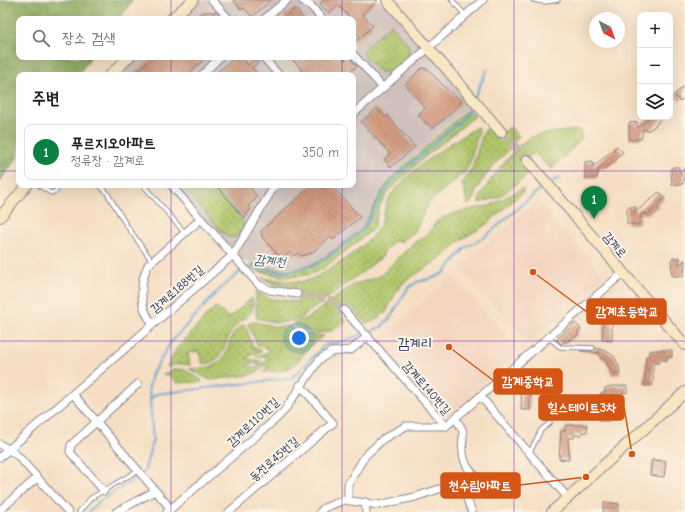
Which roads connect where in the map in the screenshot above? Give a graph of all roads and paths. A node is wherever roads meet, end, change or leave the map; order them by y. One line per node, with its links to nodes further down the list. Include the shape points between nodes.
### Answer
1 (193, 0): 11 (main road)
2 (212, 0): 12 (street)
3 (287, 0): 13 (street)
4 (302, 0): 14 (street)
5 (387, 0): 15 (main road)
6 (452, 0): 10 (lane)
7 (483, 0): 10 (street)
8 (532, 0): 9 (lane)
9 (558, 0)
10 (466, 15): 15 (street)
11 (174, 16)
12 (226, 16)
13 (268, 16)
14 (319, 16)
15 (429, 48): 23 (street); 25 (main road)
16 (356, 57): 23 (street)
17 (126, 60): 20 (main road)
18 (217, 60): 21 (street)
19 (266, 60): 22 (street)
20 (113, 72)
21 (205, 72)
22 (276, 72)
23 (383, 88): 24 (street)
24 (356, 111)
25 (501, 132)
26 (527, 160): 39 (main road, 감계로)
27 (24, 188): 34 (main road)
28 (42, 188): 29 (lane, via 51,194)
29 (58, 188)
30 (102, 188): 38 (lane)
31 (146, 188): 36 (lane)
32 (174, 188): 35 (street)
33 (274, 188): 37 (street, 감계로188번길)
34 (0, 217)
35 (201, 219): 36 (street); 37 (street)
36 (185, 234): 38 (street)
37 (233, 255): 40 (street, via 256,281 270,290); 42 (street, 감계로188번길)
38 (152, 262): 42 (street, via 145,271 141,299 146,316)
39 (623, 274): 44 (street); 45 (main road, 감계로)
40 (297, 294)
41 (344, 310): 43 (street, 감계로140번길)
42 (153, 324): 50 (street, 감계로188번길)
43 (368, 336): 48 (street, 감계로110번길, via 351,350 327,354 319,360); 55 (street, 감계로140번길)
44 (548, 337): 46 (lane, via 560,347); 51 (street)
45 (685, 345)
46 (593, 348)
47 (138, 384): 53 (street)
48 (300, 385): 71 (street, 감계로110번길, via 276,419); 75 (street, 동전로45번길, via 333,423)
49 (685, 392): 67 (main road)
50 (74, 394): 53 (street); 57 (street, 감계로188번길)
51 (480, 396): 52 (street); 58 (street)
52 (455, 418): 55 (street); 61 (street, via 463,429 464,457 468,468)
53 (96, 422): 60 (street); 65 (street, via 69,449)
54 (550, 423): 58 (lane, via 541,430)
55 (446, 426): 68 (street, via 406,426 383,439 365,456 348,484)
56 (0, 444): 57 (street)
57 (9, 450): 59 (street, 감계로188번길); 62 (street, via 18,456)
58 (529, 453): 67 (street)
59 (0, 457)
60 (138, 472): 65 (lane); 66 (street)
61 (476, 476): 63 (street, via 489,484); 64 (street)
62 (37, 478): 70 (street); 72 (street)
63 (509, 486)
64 (463, 488): 69 (street, via 448,486 379,505); 78 (street)
65 (104, 491): 73 (lane, via 91,498)
66 (155, 491): 71 (street); 74 (street)
67 (568, 498): 79 (main road)
68 (348, 500): 69 (street); 76 (street, via 324,508)
69 (365, 502): 77 (street)
70 (4, 510)
71 (169, 510)
72 (68, 512)
73 (79, 512)
74 (116, 512)
75 (229, 512)
76 (320, 512)
77 (366, 512)
78 (472, 512)
79 (552, 512)

